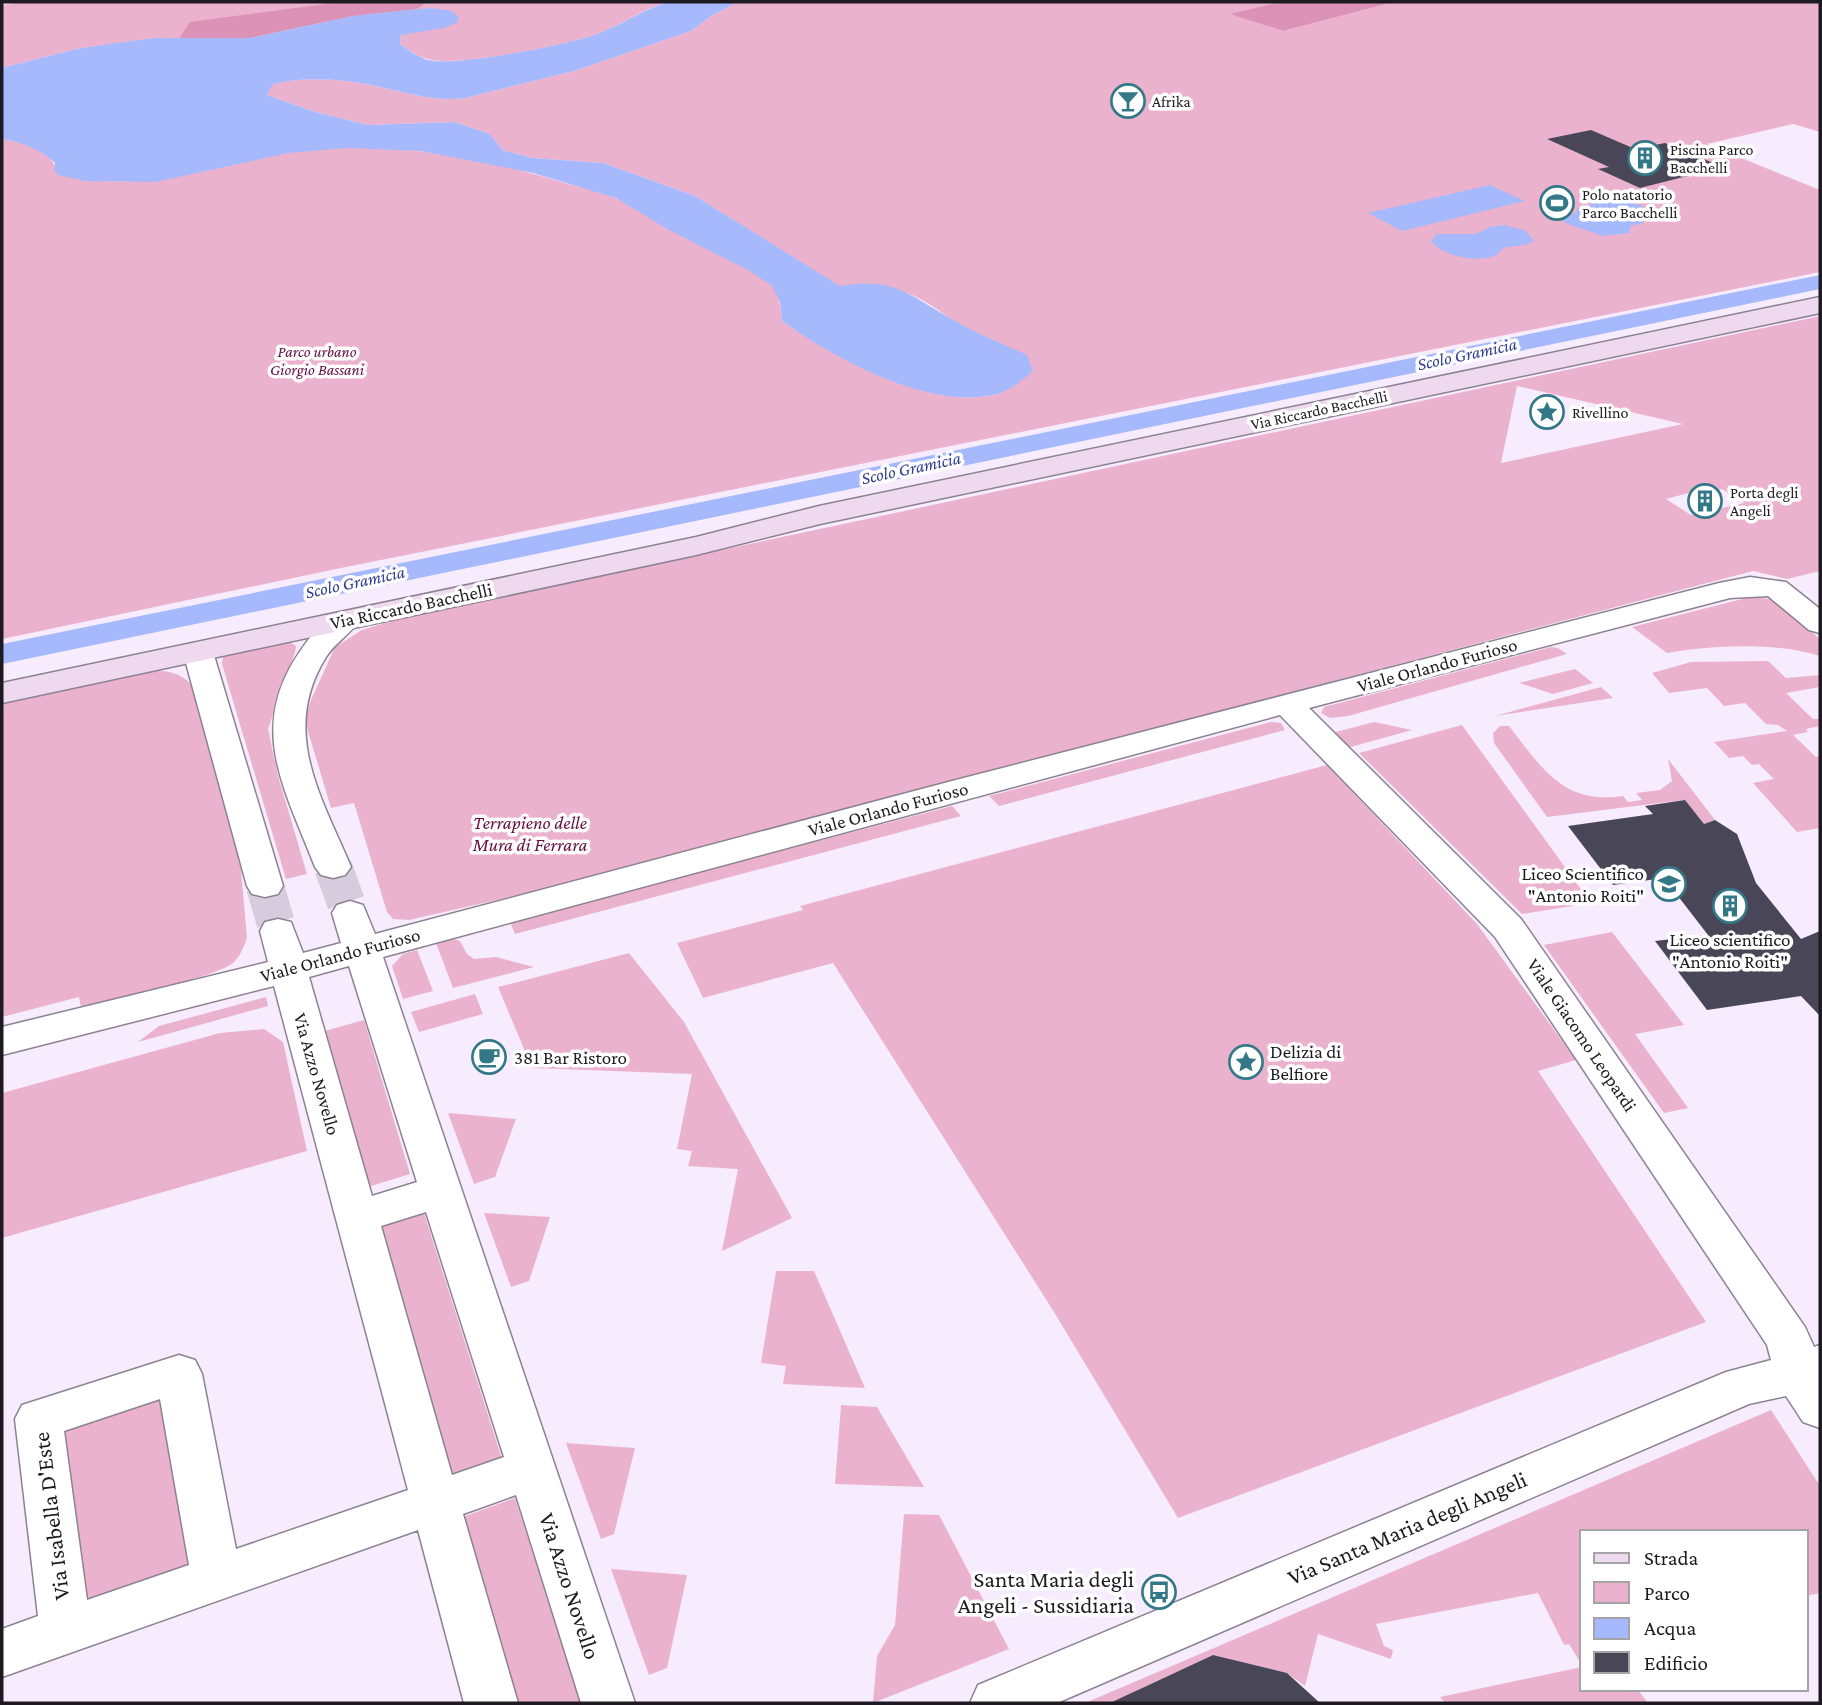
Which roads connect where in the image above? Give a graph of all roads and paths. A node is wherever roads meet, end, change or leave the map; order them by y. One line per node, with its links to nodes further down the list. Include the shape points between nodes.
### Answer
1 (1820, 305): 2 (main road, Via Riccardo Bacchelli)
2 (819, 515): 4 (main road, Via Riccardo Bacchelli, via 683,549); 5 (main road, Via Riccardo Bacchelli, via 687,534)
3 (1814, 619): 10 (street, Viale Orlando Furioso, via 1776,588 1729,589)
4 (344, 621): 5 (main road, Via Riccardo Bacchelli); 7 (street)
5 (303, 622): 6 (main road, Via Riccardo Bacchelli); 7 (street)
6 (196, 644): 8 (main road, Via Riccardo Bacchelli); 9 (main road, Via Riccardo Bacchelli); 12 (street)
7 (306, 665): 11 (street, via 289,709 289,745)
8 (2, 677)
9 (2, 693)
10 (1287, 704): 13 (street, Viale Orlando Furioso); 18 (street, Viale Giacomo Leopardi, via 1507,928 1789,1340)
11 (333, 867)
12 (265, 886)
13 (357, 931): 14 (street, Viale Orlando Furioso); 16 (street, Via Azzo Novello)
14 (283, 951): 15 (street, Viale Orlando Furioso); 17 (street, Via Azzo Novello)
15 (2, 1041)
16 (442, 1191): 17 (street); 19 (street, Via Azzo Novello)
17 (357, 1217): 20 (street, Via Azzo Novello)
18 (1812, 1382): 26 (street, Via Santa Maria degli Angeli, via 1742,1386)
19 (531, 1469): 20 (street); 25 (street, Via Azzo Novello)
20 (436, 1502): 21 (street, Via Isabella D'Este); 24 (street, Via Azzo Novello)
21 (217, 1578): 22 (street, Via Isabella D'Este); 22 (street, Via Isabella D'Este, via 179,1374 39,1419)
22 (65, 1631): 23 (street, Via Isabella D'Este)
23 (2, 1653)
24 (491, 1703)
25 (608, 1703)
26 (997, 1703)

